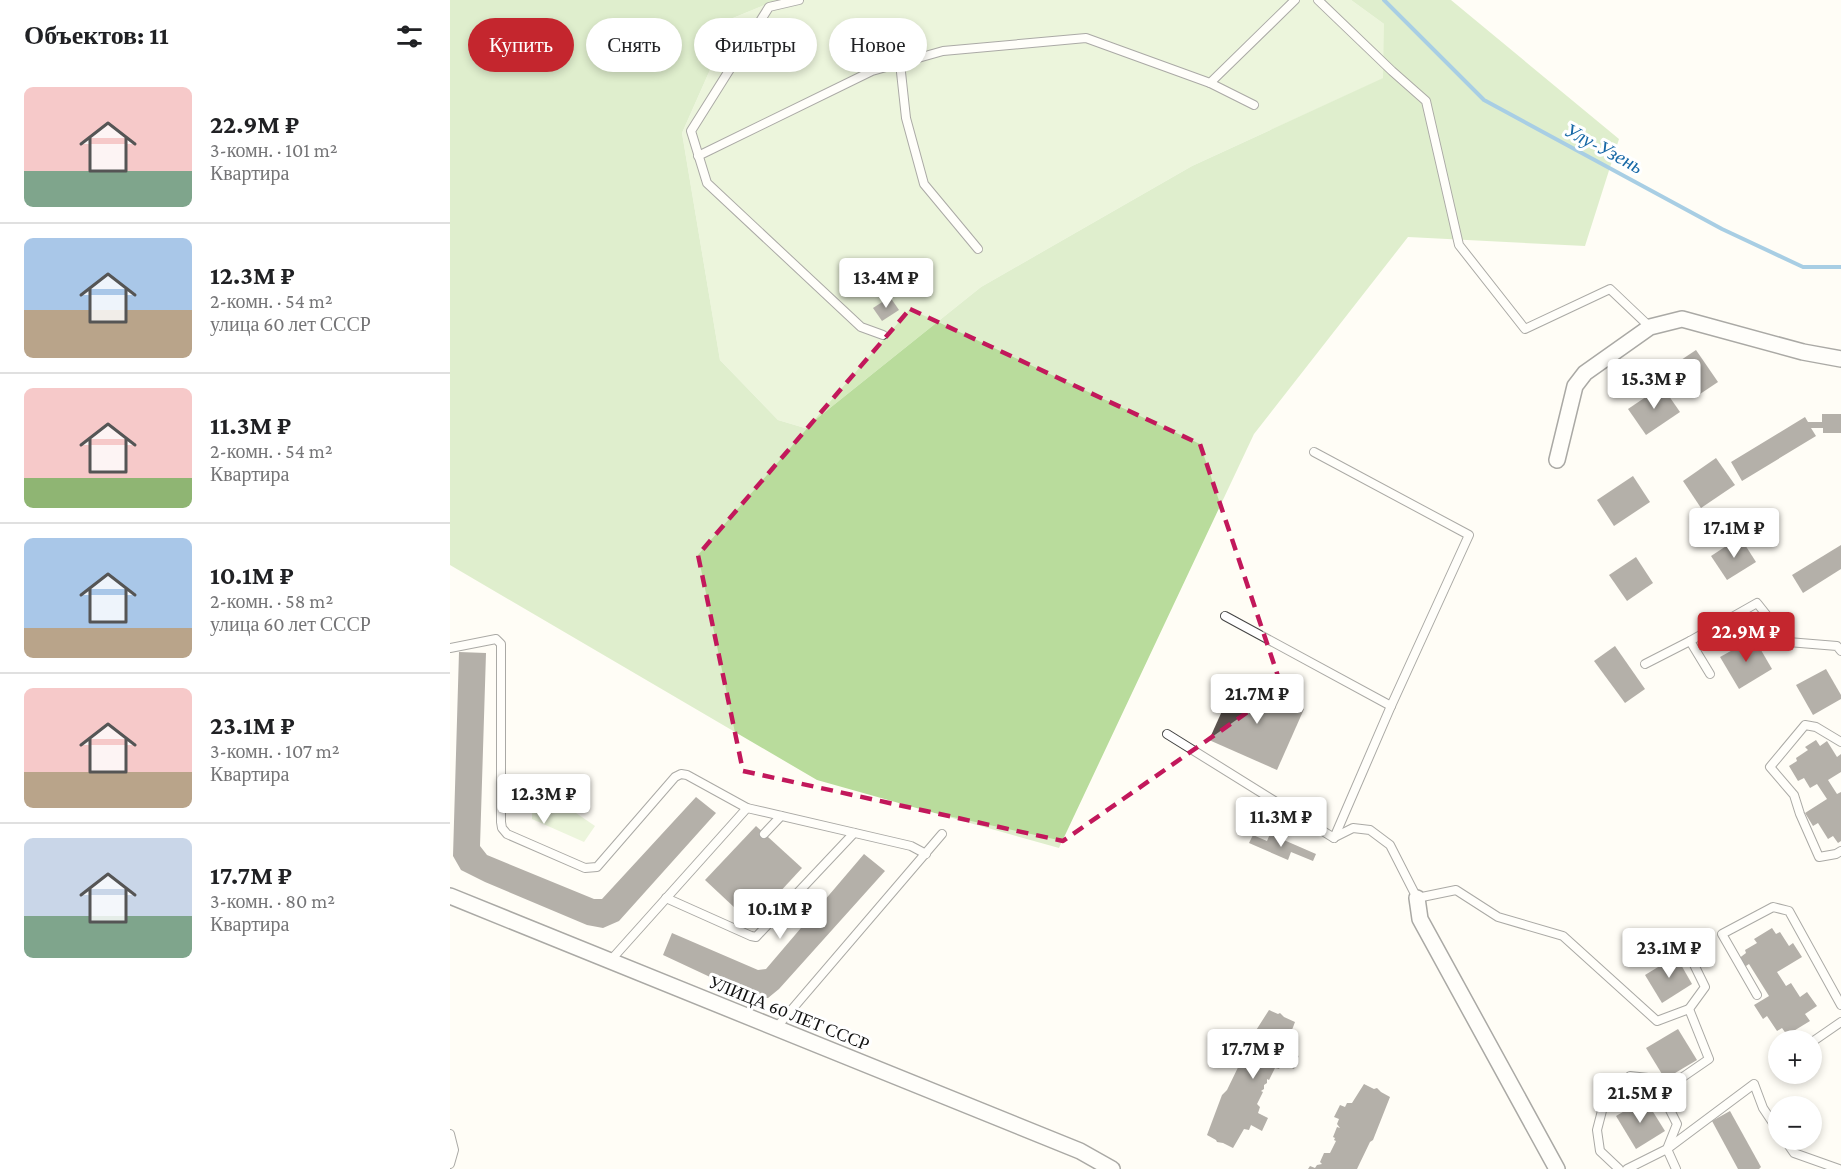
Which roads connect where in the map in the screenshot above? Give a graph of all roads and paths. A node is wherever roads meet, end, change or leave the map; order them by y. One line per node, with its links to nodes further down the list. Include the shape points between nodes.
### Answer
1 (799, 0): 9 (lane, via 770,7 763,17 691,131)
2 (1295, 0): 7 (lane)
3 (1318, 0): 11 (lane, via 1426,101 1459,245 1525,329 1610,289)
4 (927, 55): 7 (lane, via 1086,38)
5 (870, 72): 9 (lane)
6 (901, 72): 10 (lane, via 906,118 924,184)
7 (1210, 83): 8 (lane)
8 (1254, 105)
9 (698, 156): 12 (lane, via 707,183 861,327)
10 (978, 249)
11 (1650, 327): 13 (street, via 1682,319); 15 (street, via 1585,373 1575,386)
12 (883, 335)
13 (1841, 359)
14 (1314, 452): 22 (lane, via 1469,535)
15 (1557, 460)
16 (1226, 616): 22 (lane)
17 (1690, 641): 19 (lane, via 1757,603 1788,642 1837,646); 20 (lane); 21 (lane)
18 (450, 648): 25 (lane, via 496,639 501,644 501,822 507,834 591,868 597,867 681,774)
19 (1841, 651)
20 (1645, 664)
21 (1710, 674)
22 (1391, 706): 30 (lane)
23 (1167, 734): 30 (lane)
24 (1841, 742): 31 (lane, via 1805,725 1770,767 1794,795 1820,857)
25 (747, 808): 26 (lane); 34 (lane)
26 (781, 816): 27 (lane); 28 (lane)
27 (854, 833): 32 (lane, via 911,846); 34 (lane, via 756,937)
28 (764, 834)
29 (942, 834): 32 (lane)
30 (1334, 838): 35 (lane, via 1353,828 1370,830 1390,845)
31 (1841, 851)
32 (926, 854): 42 (lane)
33 (450, 896): 37 (street, УЛИЦА 60 ЛЕТ СССР)
34 (666, 898): 37 (lane)
35 (1417, 898): 40 (lane, via 1456,890 1498,917 1563,936 1657,1021); 51 (street, via 1420,919)
36 (1684, 944): 40 (lane, via 1705,987)
37 (609, 962): 42 (street, УЛИЦА 60 ЛЕТ СССР)
38 (1757, 995): 39 (lane, via 1722,934 1773,907 1788,911)
39 (1841, 1005)
40 (1689, 1009): 44 (lane, via 1709,1059)
41 (1841, 1022): 43 (lane)
42 (775, 1029): 50 (street, УЛИЦА 60 ЛЕТ СССР, via 1069,1147)
43 (1822, 1035)
44 (1661, 1092): 47 (lane, via 1677,1124); 52 (lane, via 1648,1078 1630,1076 1604,1102 1597,1130 1600,1151)
45 (1768, 1116): 47 (lane, via 1754,1084)
46 (450, 1134): 49 (lane, via 454,1150)
47 (1667, 1149): 53 (lane); 54 (lane)
48 (1792, 1150): 55 (lane)
49 (450, 1164)
50 (1113, 1169)
51 (1557, 1169)
52 (1619, 1169)
53 (1627, 1169)
54 (1676, 1169)
55 (1840, 1169)

